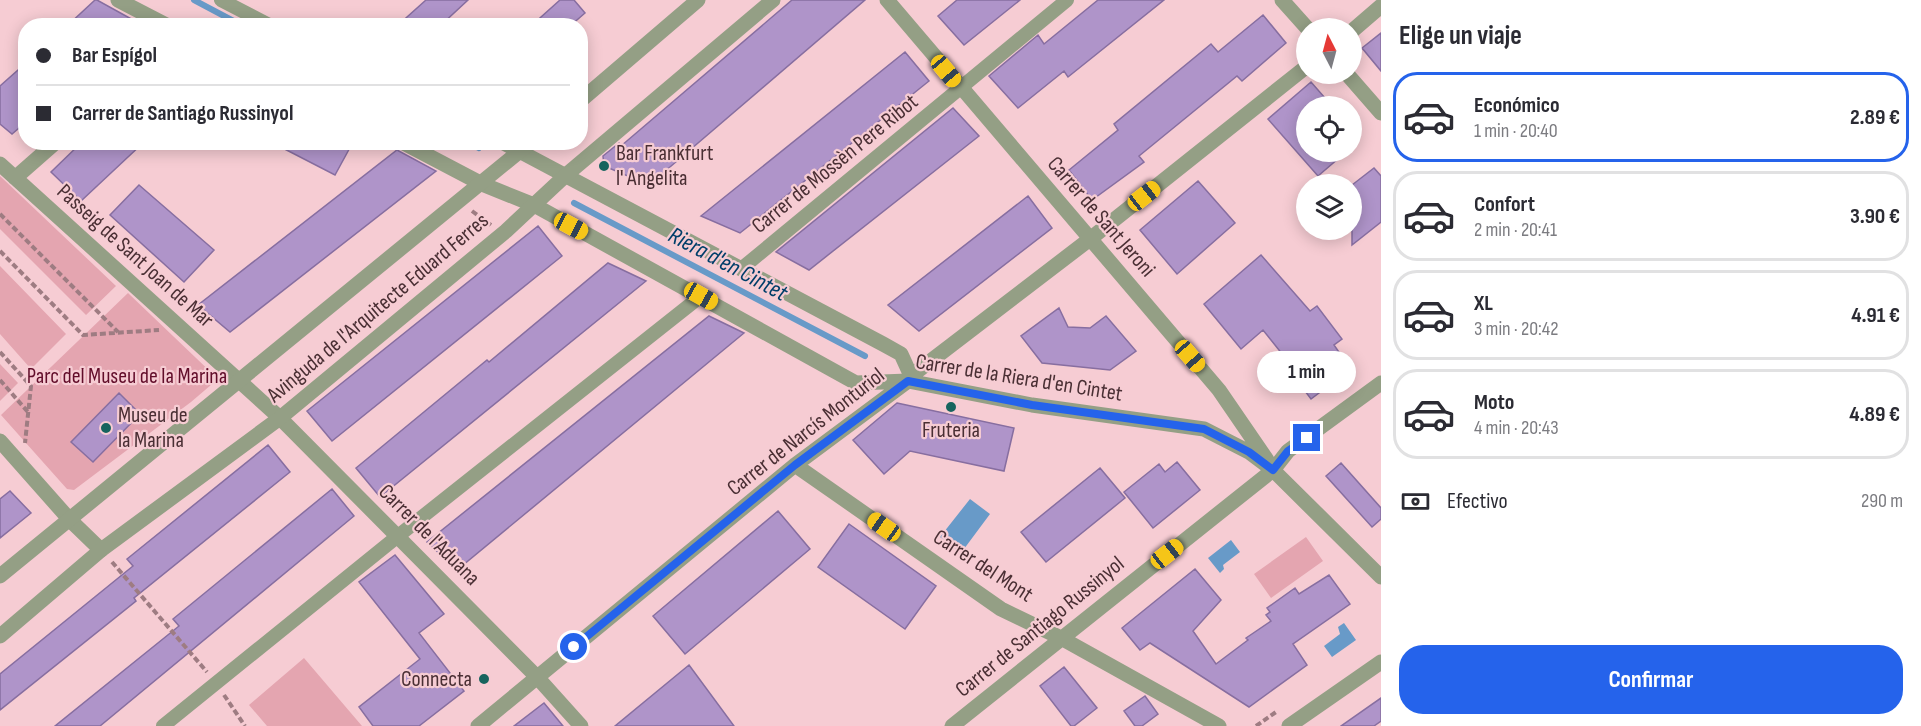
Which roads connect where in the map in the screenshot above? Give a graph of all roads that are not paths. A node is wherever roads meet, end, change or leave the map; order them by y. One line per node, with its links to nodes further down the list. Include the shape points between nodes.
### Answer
1 (117, 0): 9 (street)
2 (221, 0): 10 (street)
3 (698, 0): 16 (street)
4 (773, 0): 23 (street, Avinguda de l'Arquitecte Eduard Ferres)
5 (887, 0): 15 (street, Carrer de Sant Jeroni)
6 (1067, 0): 15 (street, Carrer de Mossèn Pere Ribot)
7 (1282, 0): 11 (street)
8 (1381, 6): 12 (street)
9 (152, 18)
10 (256, 18)
11 (1298, 18)
12 (1362, 22)
13 (1296, 75): 27 (street, Carrer de Narcís Monturiol)
14 (1356, 84): 17 (street)
15 (961, 89): 27 (street, Carrer de Sant Jeroni); 28 (street, Carrer de Mossèn Pere Ribot)
16 (588, 94)
17 (1381, 113)
18 (47, 150): 24 (street)
19 (417, 150): 25 (street, Carrer de la Riera d'en Cintet)
20 (522, 150): 25 (street, Avinguda de l'Arquitecte Eduard Ferres)
21 (530, 150): 23 (street, Carrer de la Riera d'en Cintet)
22 (0, 164): 24 (street, Passeig de Sant Joan de Mar)
23 (566, 175): 26 (street, Avinguda de l'Arquitecte Eduard Ferres); 28 (street, Carrer de la Riera d'en Cintet)
24 (15, 178): 31 (street, Passeig de Sant Joan de Mar)
25 (482, 184): 26 (street, Carrer de la Riera d'en Cintet); 31 (street, Avinguda de l'Arquitecte Eduard Ferres)
26 (534, 206): 29 (street, Carrer de la Riera d'en Cintet); 33 (street, Avinguda de l'Arquitecte Eduard Ferres)
27 (1090, 239): 30 (street, Carrer de Narcís Monturiol); 36 (street, Carrer de Sant Jeroni, via 1219,390)
28 (741, 268): 30 (street, Carrer de la Riera d'en Cintet, via 901,354)
29 (701, 296): 30 (street, Carrer de la Riera d'en Cintet, via 856,383); 38 (street)
30 (909, 379): 35 (street, Carrer de Narcís Monturiol); 36 (street, Carrer de la Riera d'en Cintet, via 1032,405 1204,429 1249,452)
31 (240, 381): 33 (street, Carrer de l'Aduana); 37 (street, Avinguda de l'Arquitecte Eduard Ferres)
32 (1381, 383): 36 (street, Carrer de Santiago Russinyol, via 1288,451)
33 (280, 418): 38 (street, Carrer de l'Aduana); 39 (street, Avinguda de l'Arquitecte Eduard Ferres)
34 (0, 441): 37 (street)
35 (795, 465): 43 (street, Carrer del Mont, via 1001,609); 45 (street, Carrer de Narcís Monturiol)
36 (1273, 470): 41 (street, Carrer de la Riera d'en Cintet); 43 (street, Carrer de Santiago Russinyol)
37 (70, 520): 39 (street); 40 (street, Avinguda de l'Arquitecte Eduard Ferres)
38 (398, 536): 45 (street, Carrer de l'Aduana); 46 (street)
39 (101, 550): 42 (street, Avinguda de l'Arquitecte Eduard Ferres)
40 (0, 576)
41 (1381, 577)
42 (0, 636)
43 (1061, 638): 49 (street, Carrer de Santiago Russinyol); 50 (street, Carrer del Mont)
44 (1381, 662): 51 (street)
45 (537, 677): 47 (street, Carrer de Narcís Monturiol); 48 (street, Carrer de l'Aduana)
46 (163, 726)
47 (478, 726)
48 (581, 726)
49 (952, 726)
50 (1218, 726)
51 (1289, 726)

